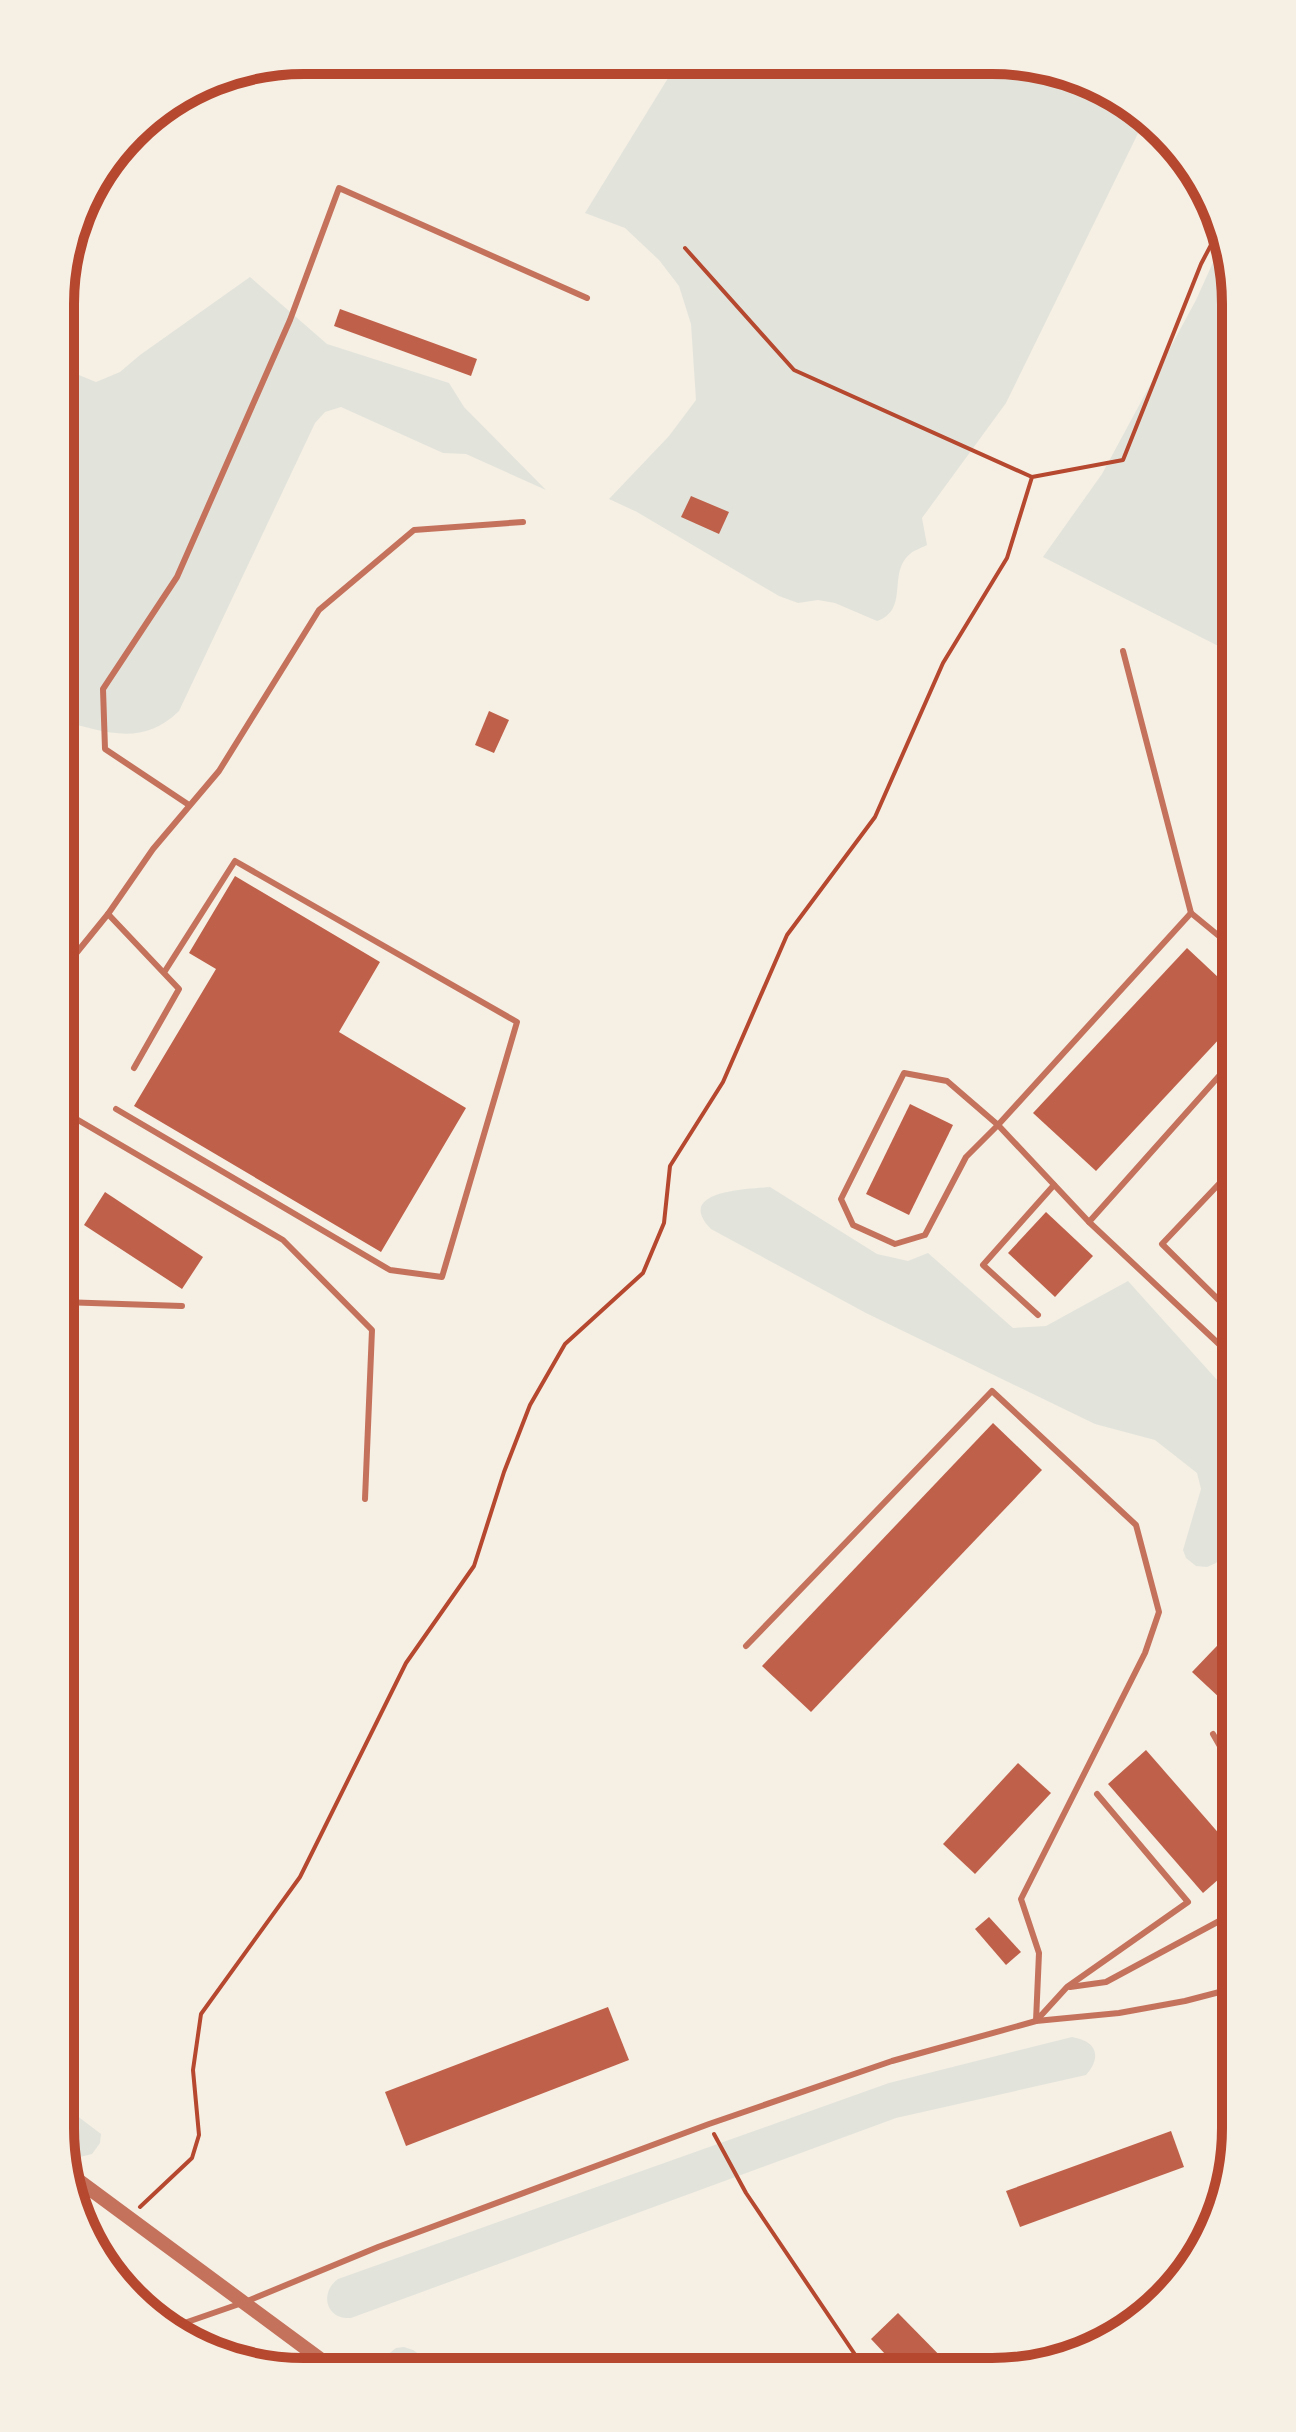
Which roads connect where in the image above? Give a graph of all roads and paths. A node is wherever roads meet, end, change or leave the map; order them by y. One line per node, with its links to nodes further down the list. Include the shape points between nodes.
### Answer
1 (1213, 241): 4 (path, via 1123,460)
2 (685, 248): 4 (path, via 794,370)
3 (587, 298): 7 (lane, via 339,188 290,320 177,577 103,689 105,749)
4 (1032, 477): 37 (path, via 1007,558 943,663 875,817 787,935 723,1082 670,1166 664,1223 643,1273 565,1344 530,1405 474,1566 406,1663 300,1877 201,2014 193,2070 199,2135 192,2158)
5 (523, 522): 7 (lane, via 414,530 319,610 219,771)
6 (1123, 651): 8 (lane)
7 (189, 805): 9 (lane)
8 (1191, 913): 10 (lane); 17 (lane)
9 (108, 914): 11 (lane); 12 (lane)
10 (1222, 938)
11 (74, 956)
12 (165, 971): 13 (lane, via 179,989); 15 (lane, via 235,861 517,1022 442,1277 390,1270)
13 (134, 1068)
14 (1222, 1073): 20 (lane)
15 (116, 1109)
16 (74, 1118): 26 (lane, via 283,1240 372,1330)
17 (998, 1125): 17 (lane, via 966,1157 925,1235 895,1244 853,1225 841,1199 904,1073 947,1081); 19 (lane)
18 (1222, 1181): 22 (lane, via 1162,1244)
19 (1054, 1185): 20 (lane); 24 (lane, via 983,1265)
20 (1089, 1222): 25 (lane)
21 (74, 1302): 23 (lane)
22 (1222, 1303)
23 (182, 1306)
24 (1038, 1315)
25 (1222, 1347)
26 (365, 1499)
27 (746, 1646): 34 (lane, via 992,1391 1136,1525 1159,1612 1145,1653 1021,1899 1039,1953)
28 (1213, 1734): 29 (lane)
29 (1222, 1750)
30 (1097, 1794): 32 (lane, via 1188,1902)
31 (1222, 1920): 32 (lane, via 1106,1982)
32 (1067, 1987): 34 (lane)
33 (1222, 1991): 34 (lane, via 1119,2013)
34 (1036, 2021): 35 (lane, via 892,2061)
35 (709, 2124): 38 (lane); 41 (path, via 746,2193)
36 (80, 2182): 37 (street)
37 (130, 2217): 38 (street)
38 (245, 2302): 39 (lane); 40 (street)
39 (183, 2323)
40 (319, 2358)
41 (858, 2358)

